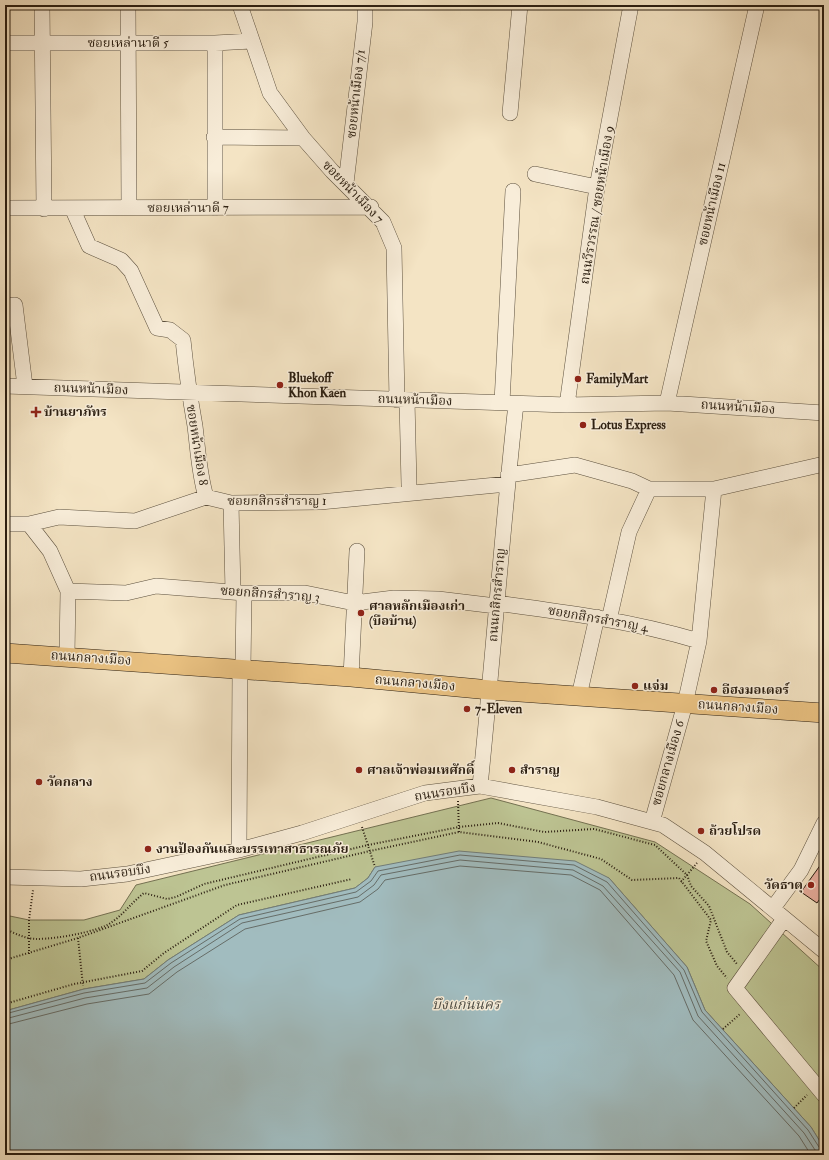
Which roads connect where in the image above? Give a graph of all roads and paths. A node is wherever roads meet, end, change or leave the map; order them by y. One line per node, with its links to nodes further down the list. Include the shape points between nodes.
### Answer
1 (42, 5): 11 (street)
2 (128, 5): 9 (street)
3 (240, 5): 8 (street, ซอยหน้าเมือง 7)
4 (364, 5): 17 (street, ซอยหน้าเมือง 7/1, via 365,22)
5 (520, 5): 13 (street)
6 (631, 5): 18 (street, ถนนวีรวรรณ / ซอยหน้าเมือง 9)
7 (757, 5): 32 (street, ซอยหน้าเมือง 11)
8 (251, 41): 12 (street, ซอยเหล่านาดี 5); 15 (street, ซอยหน้าเมือง 7, via 270,93)
9 (129, 42): 11 (street, ซอยเหล่านาดี 5); 12 (street, ซอยเหล่านาดี 5); 23 (street)
10 (5, 43): 11 (street, ซอยเหล่านาดี 5)
11 (42, 43): 25 (street)
12 (215, 43): 14 (street)
13 (510, 113)
14 (214, 137): 15 (street); 24 (street)
15 (303, 138): 17 (street, ซอยหน้าเมือง 7)
16 (535, 174): 18 (street)
17 (346, 183): 20 (street, ซอยหน้าเมือง 7)
18 (597, 188): 33 (street, ถนนวีรวรรณ / ซอยหน้าเมือง 9)
19 (513, 191): 31 (street, ถนนกสิกรสำราญ)
20 (371, 207): 24 (street, ซอยเหล่านาดี 7); 30 (street, ซอยหน้าเมือง 7, via 383,222 394,248)
21 (5, 208): 25 (street, ซอยเหล่านาดี 7)
22 (72, 208): 23 (street, ซอยเหล่านาดี 7); 25 (street, ซอยเหล่านาดี 7); 29 (street, ซอยหน้าเมือง 8, via 89,246 121,260 131,271 157,328 170,330 184,340)
23 (129, 208): 24 (street, ซอยเหล่านาดี 7)
24 (215, 208)
25 (44, 209)
26 (5, 306): 28 (street, via 15,305)
27 (5, 386): 28 (street, ถนนหน้าเมือง)
28 (25, 386): 29 (street, ถนนหน้าเมือง)
29 (188, 392): 30 (street, ถนนหน้าเมือง); 40 (street, ซอยหน้าเมือง 8, via 195,427 200,478)
30 (402, 400): 31 (street, ถนนหน้าเมือง); 37 (street, ซอยหน้าเมือง 7)
31 (509, 403): 33 (street, ถนนหน้าเมือง); 36 (street, ถนนกสิกรสำราญ)
32 (668, 403): 33 (street, ถนนหน้าเมือง); 34 (street, ถนนหน้าเมือง)
33 (568, 405)
34 (824, 413)
35 (824, 464): 39 (street)
36 (508, 480): 38 (street, ซอยกสิกรสำราญ 1, via 575,465 632,481); 41 (street, ซอยกสิกรสำราญ 1, via 320,502); 48 (street, ถนนกสิกรสำราญ)
37 (409, 485)
38 (649, 489): 39 (street); 49 (street, via 629,532)
39 (714, 489): 50 (street, ซอยกลางเมือง 6)
40 (206, 497): 41 (street, ซอยกสิกรสำราญ 1); 43 (street, via 135,521 59,517)
41 (231, 503): 46 (street)
42 (5, 524): 43 (street)
43 (28, 524): 45 (street, via 50,551)
44 (357, 551): 47 (street)
45 (68, 591): 46 (street, ซอยกสิกรสำราญ 3, via 126,593 156,586); 52 (street)
46 (239, 592): 47 (street, ซอยกสิกรสำราญ 3, via 305,593); 53 (street)
47 (354, 603): 48 (street, ซอยกสิกรสำราญ 3, via 394,598); 54 (street)
48 (496, 604): 49 (street, ซอยกสิกรสำราญ 4); 55 (street, ถนนกสิกรสำราญ)
49 (603, 618): 50 (street, ซอยกสิกรสำราญ 4, via 666,631); 56 (street)
50 (699, 641): 57 (street, ซอยกลางเมือง 6)
51 (5, 653): 52 (main road, ถนนกลางเมือง)
52 (67, 656): 53 (main road, ถนนกลางเมือง)
53 (241, 669): 54 (main road, ถนนกลางเมือง); 67 (street)
54 (351, 677): 55 (main road, ถนนกลางเมือง)
55 (490, 690): 56 (main road, ถนนกลางเมือง); 59 (street, ถนนกสิกรสำราญ)
56 (579, 696): 57 (main road, ถนนกลางเมือง)
57 (685, 704): 58 (main road, ถนนกลางเมือง); 62 (street, ซอยกลางเมือง 6)
58 (824, 713)
59 (480, 786): 60 (street, ถนนรอบบึง); 62 (street, ถนนรอบบึง, via 597,807)
60 (458, 788): 61 (street, ถนนรอบบึง, via 425,793); 64 (path)
61 (358, 814): 66 (path); 67 (street, ถนนรอบบึง)
62 (652, 822): 69 (street, ถนนรอบบึง, via 663,825)
63 (824, 823): 76 (street, via 801,870)
64 (459, 828): 65 (path); 66 (path); 71 (path, via 498,823 544,832 594,829 655,845)
65 (459, 832): 68 (path); 75 (path, via 538,842 601,859 632,880 679,878)
66 (368, 845): 68 (path); 80 (path, via 204,884 167,899 144,893 111,923 49,940)
67 (240, 850): 73 (street, ถนนรอบบึง, via 127,874 81,878)
68 (370, 851): 70 (path); 79 (path, via 224,885)
69 (705, 853): 71 (path); 76 (street, ถนนรอบบึง)
70 (375, 867)
71 (688, 875): 75 (path); 84 (path, via 691,886 710,906 727,952)
72 (5, 877): 73 (street, ถนนรอบบึง)
73 (34, 878): 80 (path)
74 (352, 879): 85 (path, via 237,905 164,953 142,971)
75 (681, 882): 87 (path, via 711,920 706,941 717,966)
76 (773, 908): 77 (street, ถนนรอบบึง)
77 (784, 919): 81 (street, ถนนรอบบึง); 84 (street)
78 (5, 929): 80 (path)
79 (78, 938): 82 (path); 85 (path)
80 (29, 939): 82 (path)
81 (824, 952)
82 (29, 954): 83 (path)
83 (5, 960)
84 (746, 974): 87 (street)
85 (83, 982): 86 (path); 88 (path)
86 (83, 986)
87 (736, 988): 89 (street)
88 (5, 1004)
89 (749, 1005): 90 (path); 91 (street)
90 (723, 1029)
91 (820, 1090): 92 (path)
92 (794, 1108)

